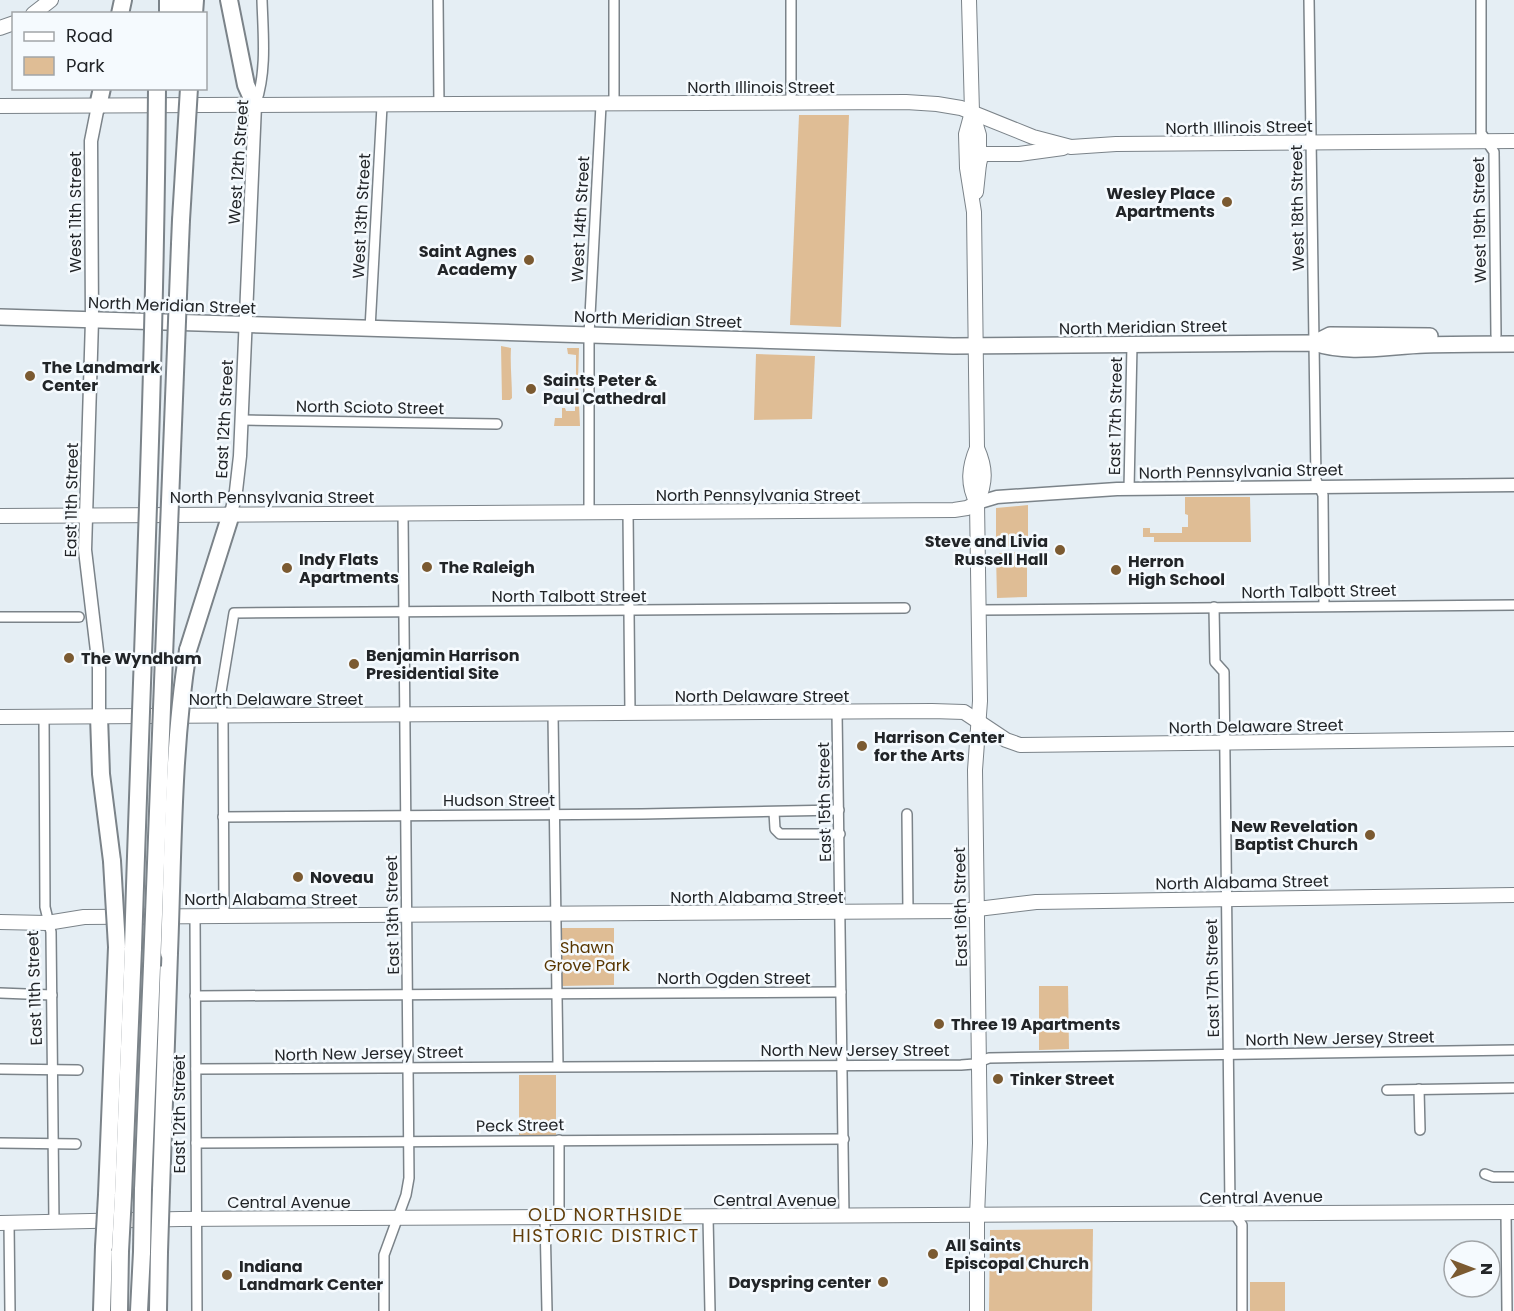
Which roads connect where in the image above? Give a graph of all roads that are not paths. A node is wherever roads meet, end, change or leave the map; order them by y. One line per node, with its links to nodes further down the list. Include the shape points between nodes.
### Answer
1 (51, 0): 10 (main road)
2 (229, 0): 17 (highway, via 245,83)
3 (262, 0): 17 (street, West 12th Street, via 261,80)
4 (438, 0): 22 (street)
5 (614, 0): 18 (street, West 14th Street)
6 (791, 0): 16 (street)
7 (969, 0): 23 (main road)
8 (1309, 0): 26 (street, West 18th Street)
9 (1481, 0): 24 (street, West 19th Street, via 1481,133)
10 (36, 12)
11 (102, 90): 20 (highway)
12 (157, 90): 29 (highway, bridge)
13 (164, 90): 29 (highway, bridge)
14 (179, 90): 31 (highway, bridge)
15 (189, 90): 31 (highway, bridge)
16 (791, 103): 18 (main road, North Illinois Street); 23 (main road, North Illinois Street, via 928,103)
17 (255, 105): 20 (main road, North Illinois Street); 21 (main road, North Illinois Street); 34 (street, West 12th Street)
18 (608, 105): 22 (main road, North Illinois Street); 37 (street, West 14th Street)
19 (0, 106): 20 (main road, North Illinois Street)
20 (98, 106): 33 (street, West 11th Street, via 91,141)
21 (382, 106): 22 (main road, North Illinois Street); 35 (street, West 13th Street)
22 (439, 106)
23 (972, 112): 27 (main road, North Illinois Street, via 1033,137); 28 (main road, via 980,135); 30 (main road, via 966,134)
24 (1487, 141): 25 (main road, North Illinois Street); 26 (main road, North Illinois Street); 38 (street, West 19th Street, via 1494,152)
25 (1514, 141)
26 (1311, 142): 27 (main road, North Illinois Street); 39 (street, West 18th Street)
27 (1071, 147): 28 (main road, via 985,154)
28 (980, 164): 30 (main road)
29 (156, 202): 93 (highway, bridge, via 151,410)
30 (974, 212): 42 (main road, East 16th Street)
31 (181, 220): 138 (highway, bridge)
32 (0, 317): 33 (main road, North Meridian Street)
33 (92, 320): 34 (main road, North Meridian Street); 53 (street, East 11th Street)
34 (246, 326): 35 (main road, North Meridian Street); 43 (street, East 12th Street)
35 (370, 329): 37 (main road, North Meridian Street)
36 (1514, 334): 38 (main road, North Meridian Street)
37 (589, 335): 42 (main road, North Meridian Street); 49 (street, West 14th Street)
38 (1496, 335): 39 (main road, North Meridian Street, via 1330,335)
39 (1314, 343): 40 (main road, North Meridian Street, via 1330,349); 41 (main road, North Meridian Street); 46 (street, West 18th Street)
40 (1514, 344)
41 (1131, 345): 42 (main road, North Meridian Street); 47 (street, East 17th Street)
42 (975, 346): 48 (main road, East 16th Street, via 976,448 984,463 984,488)
43 (242, 420): 44 (street, North Scioto Street); 52 (street, East 12th Street)
44 (497, 424)
45 (1514, 484): 46 (street, North Pennsylvania Street)
46 (1319, 486): 47 (street, North Pennsylvania Street); 56 (street, West 18th Street, via 1323,495)
47 (1129, 489): 48 (street, North Pennsylvania Street, via 997,497)
48 (977, 503): 50 (main road, North Pennsylvania Street, via 954,510); 60 (main road, East 16th Street)
49 (590, 512): 50 (main road, North Pennsylvania Street); 51 (main road, North Pennsylvania Street)
50 (628, 512): 59 (street)
51 (403, 513): 52 (main road, North Pennsylvania Street); 61 (street, East 13th Street)
52 (231, 514): 53 (main road, North Pennsylvania Street); 139 (highway, bridge, via 188,650 178,754)
53 (87, 515): 54 (main road, North Pennsylvania Street); 68 (street, East 11th Street, via 86,550 99,668)
54 (0, 516)
55 (1514, 604): 56 (street, North Talbott Street)
56 (1324, 606): 57 (street, North Talbott Street)
57 (1214, 607): 60 (street, North Talbott Street); 74 (street, East 17th Street, via 1215,662 1224,672)
58 (905, 608): 59 (street, North Talbott Street)
59 (630, 610): 61 (street, North Talbott Street); 65 (street)
60 (980, 610): 72 (main road, East 16th Street)
61 (404, 612): 67 (street, East 13th Street); 69 (street, North Talbott Street, via 234,613 220,698)
62 (0, 617): 63 (street)
63 (79, 617)
64 (837, 712): 65 (main road, North Delaware Street); 72 (main road, North Delaware Street, via 957,711); 75 (street, East 15th Street)
65 (630, 713): 66 (main road, North Delaware Street)
66 (553, 714): 67 (main road, North Delaware Street); 78 (street)
67 (405, 715): 69 (main road, North Delaware Street); 79 (street, East 13th Street)
68 (99, 716): 69 (main road, North Delaware Street); 71 (main road, North Delaware Street); 93 (highway, bridge, via 101,774)
69 (223, 716): 80 (street)
70 (0, 717): 71 (main road, North Delaware Street)
71 (44, 717): 92 (street, East 11th Street, via 45,907)
72 (978, 721): 74 (main road, North Delaware Street, via 1020,745); 84 (main road, East 16th Street)
73 (1514, 739): 74 (main road, North Delaware Street)
74 (1224, 743): 83 (street, East 17th Street)
75 (839, 810): 76 (street, Hudson Street); 81 (street, East 15th Street)
76 (774, 812): 78 (street, Hudson Street); 81 (street, via 775,829 780,834)
77 (907, 814): 86 (street)
78 (555, 815): 79 (street, Hudson Street); 87 (street)
79 (406, 816): 80 (street, Hudson Street); 88 (street, East 13th Street)
80 (224, 817): 90 (street)
81 (840, 834): 85 (street, East 15th Street)
82 (1514, 895): 83 (main road, North Alabama Street)
83 (1226, 899): 84 (main road, North Alabama Street, via 1036,902); 101 (street, East 17th Street)
84 (977, 910): 86 (main road, North Alabama Street); 102 (main road, East 16th Street)
85 (840, 912): 86 (main road, North Alabama Street); 87 (main road, North Alabama Street); 94 (street, East 15th Street)
86 (908, 912)
87 (556, 914): 88 (main road, North Alabama Street); 97 (street)
88 (407, 915): 90 (main road, North Alabama Street); 96 (street, East 13th Street)
89 (195, 916): 90 (main road, North Alabama Street); 92 (main road, North Alabama Street, via 84,917); 99 (street, East 12th Street)
90 (224, 916)
91 (0, 922): 92 (main road, North Alabama Street)
92 (49, 923): 98 (street, East 11th Street)
93 (125, 947): 134 (highway, bridge)
94 (841, 992): 97 (street, North Ogden Street); 103 (street, East 15th Street)
95 (0, 993): 98 (street)
96 (408, 994): 97 (street, North Ogden Street); 99 (street, North Ogden Street); 105 (street, East 13th Street)
97 (557, 994): 104 (street)
98 (52, 995): 108 (street, East 11th Street)
99 (195, 996): 107 (street, East 12th Street)
100 (1514, 1050): 101 (street, North New Jersey Street)
101 (1228, 1054): 102 (street, North New Jersey Street); 124 (street, East 17th Street, via 1230,1207)
102 (979, 1061): 103 (street, North New Jersey Street, via 968,1065); 126 (main road, East 16th Street)
103 (843, 1065): 104 (street, North New Jersey Street); 114 (street, East 15th Street)
104 (558, 1066): 105 (street, North New Jersey Street)
105 (408, 1067): 107 (street, North New Jersey Street); 116 (street, East 13th Street)
106 (0, 1069): 108 (street)
107 (196, 1069): 118 (street, East 12th Street)
108 (52, 1070): 109 (street); 119 (street, East 11th Street)
109 (78, 1070)
110 (1514, 1088): 111 (street)
111 (1419, 1089): 112 (street); 113 (street)
112 (1387, 1090)
113 (1420, 1130)
114 (844, 1139): 115 (street, Peck Street); 125 (street, East 15th Street)
115 (559, 1140): 116 (street, Peck Street); 130 (street)
116 (409, 1141): 118 (street, Peck Street); 128 (street, East 13th Street, via 409,1183)
117 (0, 1143): 119 (street)
118 (196, 1143): 131 (street, East 12th Street)
119 (53, 1144): 120 (street); 132 (street, East 11th Street)
120 (76, 1144)
121 (1485, 1174): 122 (street)
122 (1514, 1177)
123 (1510, 1212): 124 (main road, Central Avenue); 146 (street)
124 (1235, 1214): 126 (main road, Central Avenue); 145 (street, East 17th Street, via 1242,1225)
125 (844, 1216): 126 (main road, Central Avenue); 127 (main road, Central Avenue)
126 (976, 1216): 144 (main road, East 16th Street)
127 (708, 1217): 130 (main road, Central Avenue); 143 (street)
128 (397, 1218): 129 (main road, Central Avenue); 131 (main road, Central Avenue); 141 (street, East 13th Street, via 384,1255)
129 (544, 1218): 130 (main road, Central Avenue); 142 (street)
130 (559, 1218)
131 (196, 1219): 132 (main road, Central Avenue); 140 (street, East 12th Street)
132 (54, 1222): 133 (main road, Central Avenue)
133 (4, 1223): 136 (street)
134 (112, 1249): 135 (highway); 137 (highway)
135 (119, 1310)
136 (10, 1311)
137 (102, 1311)
138 (139, 1311)
139 (158, 1311)
140 (197, 1311)
141 (384, 1311)
142 (547, 1311)
143 (710, 1311)
144 (977, 1311)
145 (1242, 1311)
146 (1507, 1311)

